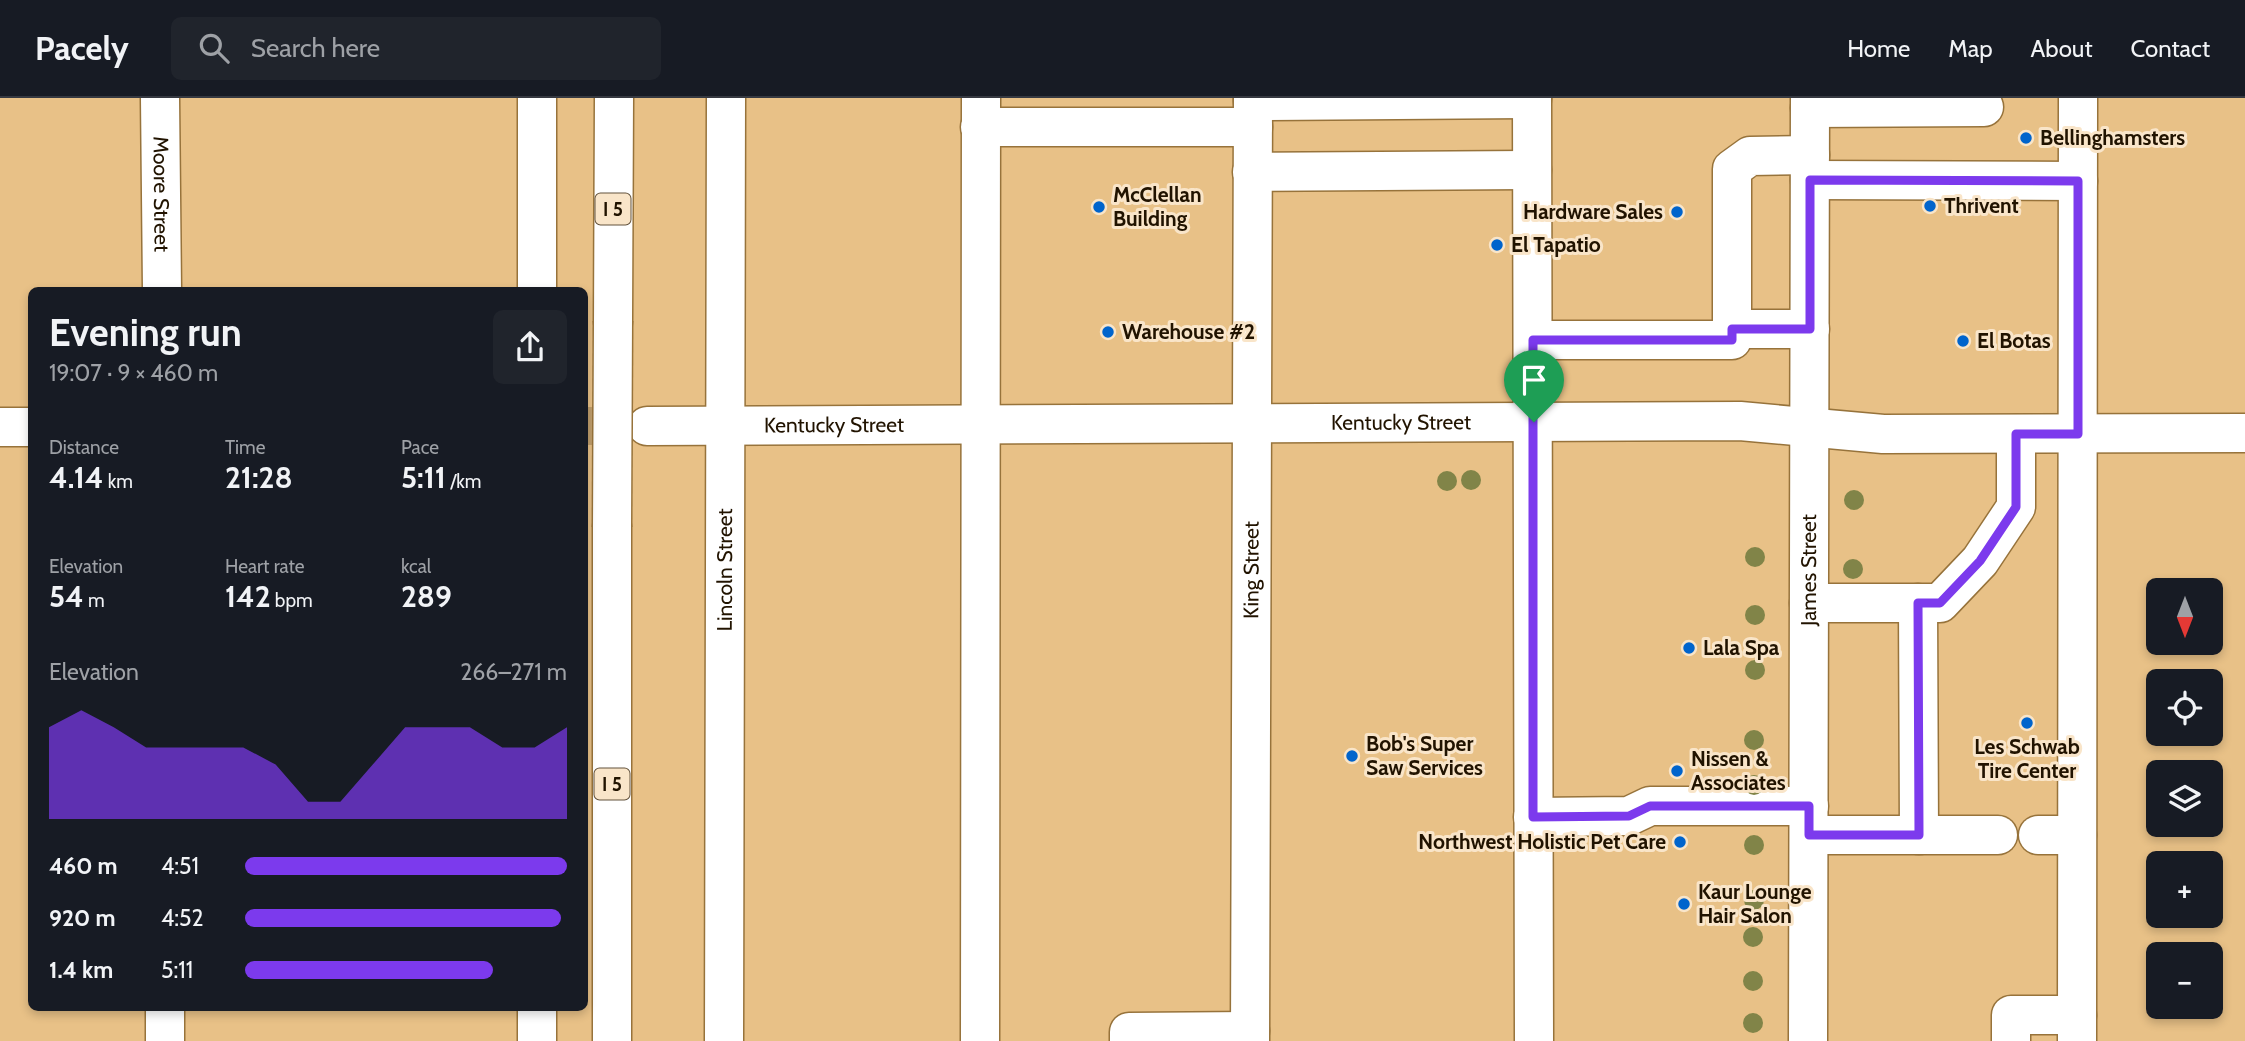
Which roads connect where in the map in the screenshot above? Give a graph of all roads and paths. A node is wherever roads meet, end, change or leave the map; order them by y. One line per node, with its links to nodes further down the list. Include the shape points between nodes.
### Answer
1 (160, 98): 15 (main road, Moore Street)
2 (537, 98): 16 (main road)
3 (614, 98): 45 (main road, I 5, bridge)
4 (726, 98): 24 (main road, Lincoln Street)
5 (2078, 98): 14 (main road)
6 (1532, 99): 9 (main road); 12 (main road)
7 (1810, 103): 8 (main road); 11 (main road, James Street)
8 (1984, 107)
9 (1253, 108): 10 (main road); 13 (main road, King Street)
10 (981, 112): 22 (main road)
11 (1810, 167): 14 (main road); 17 (main road, via 1750,156 1732,169); 18 (main road, James Street)
12 (1532, 170): 13 (main road); 19 (main road)
13 (1252, 172): 21 (main road, King Street)
14 (2078, 181): 30 (main road)
15 (162, 287)
16 (537, 287)
17 (1732, 329): 18 (main road); 19 (main road, via 1732,340)
18 (1810, 329): 27 (main road, James Street)
19 (1533, 340): 20 (main road)
20 (1534, 422): 21 (main road, Kentucky Street); 27 (main road, Kentucky Street, via 1740,421); 33 (main road)
21 (1251, 424): 22 (main road, Kentucky Street); 42 (main road, King Street)
22 (980, 425): 24 (main road, Kentucky Street); 47 (main road)
23 (647, 426): 24 (main road, Kentucky Street)
24 (725, 426): 46 (main road, Lincoln Street)
25 (0, 427): 26 (main road)
26 (28, 427)
27 (1809, 428): 29 (main road, Kentucky Street, via 1883,434); 31 (main road, James Street)
28 (2245, 433): 30 (main road, Kentucky Street)
29 (2016, 434): 30 (main road, Kentucky Street); 32 (main road, via 2016,507 1980,561 1940,603)
30 (2078, 434): 38 (main road)
31 (1809, 603): 32 (main road); 34 (main road, James Street)
32 (1918, 603): 35 (main road)
33 (1533, 817): 34 (main road, via 1629,816 1650,806); 49 (main road)
34 (1809, 820): 35 (main road); 50 (main road, James Street)
35 (1919, 835): 36 (main road)
36 (1998, 835)
37 (2038, 835): 38 (main road)
38 (2077, 835): 41 (main road)
39 (165, 1011): 43 (main road)
40 (537, 1011): 44 (main road)
41 (2077, 1028): 51 (main road, via 2011,1015)
42 (1250, 1036): 48 (main road, via 1129,1032)
43 (166, 1041)
44 (537, 1041)
45 (612, 1041)
46 (724, 1041)
47 (980, 1041)
48 (1129, 1041)
49 (1534, 1041)
50 (1808, 1041)
51 (2011, 1041)

